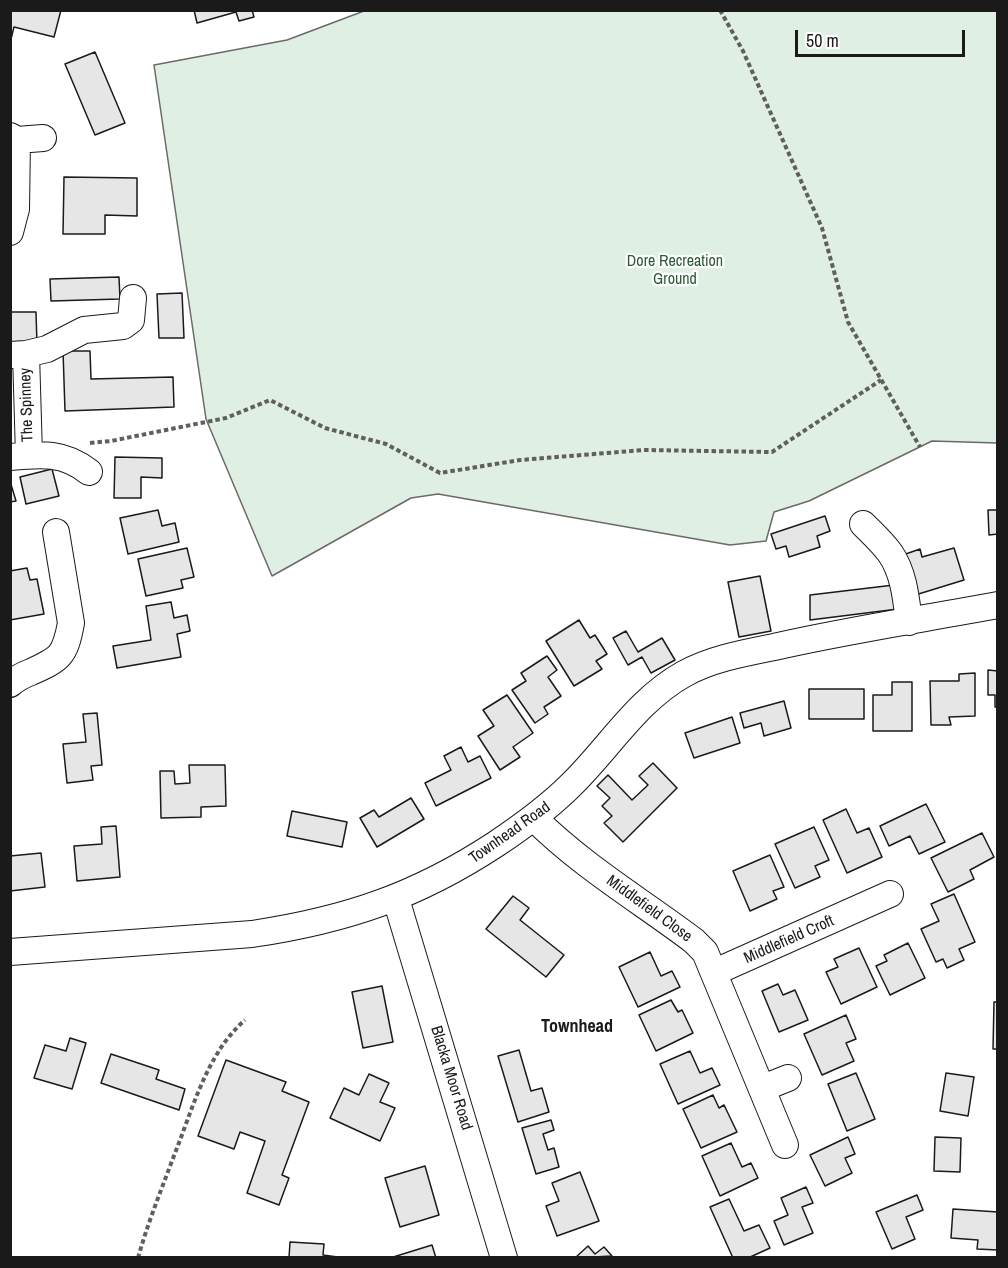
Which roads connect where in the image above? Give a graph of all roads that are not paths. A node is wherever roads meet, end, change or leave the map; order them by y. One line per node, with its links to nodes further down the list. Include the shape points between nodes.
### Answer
1 (14, 138): 2 (street); 3 (street, via 16,209)
2 (43, 138)
3 (10, 232)
4 (133, 298): 5 (street, The Spinney, via 131,320 123,326 84,330 47,349)
5 (18, 355): 6 (street, The Spinney)
6 (20, 456): 7 (street, The Spinney, via 66,457)
7 (89, 472)
8 (863, 524): 11 (street, via 897,566)
9 (56, 532): 12 (street, via 71,623 68,638 54,661)
10 (998, 605): 11 (street, Townhead Road)
11 (909, 622): 13 (street, Townhead Road, via 807,639 714,662 686,673 644,703 573,783)
12 (10, 684)
13 (534, 818): 15 (street, Townhead Road, via 461,867); 17 (street, Middlefield Close, via 562,845 694,941)
14 (890, 894): 17 (street, Middlefield Croft, via 867,916)
15 (396, 899): 16 (street, Townhead Road, via 327,920 252,934); 21 (street, Blacka Moor Road)
16 (10, 952)
17 (715, 972): 19 (street, Middlefield Close)
18 (788, 1078): 19 (street)
19 (763, 1088): 20 (street, Middlefield Close)
20 (785, 1145)
21 (504, 1257)

